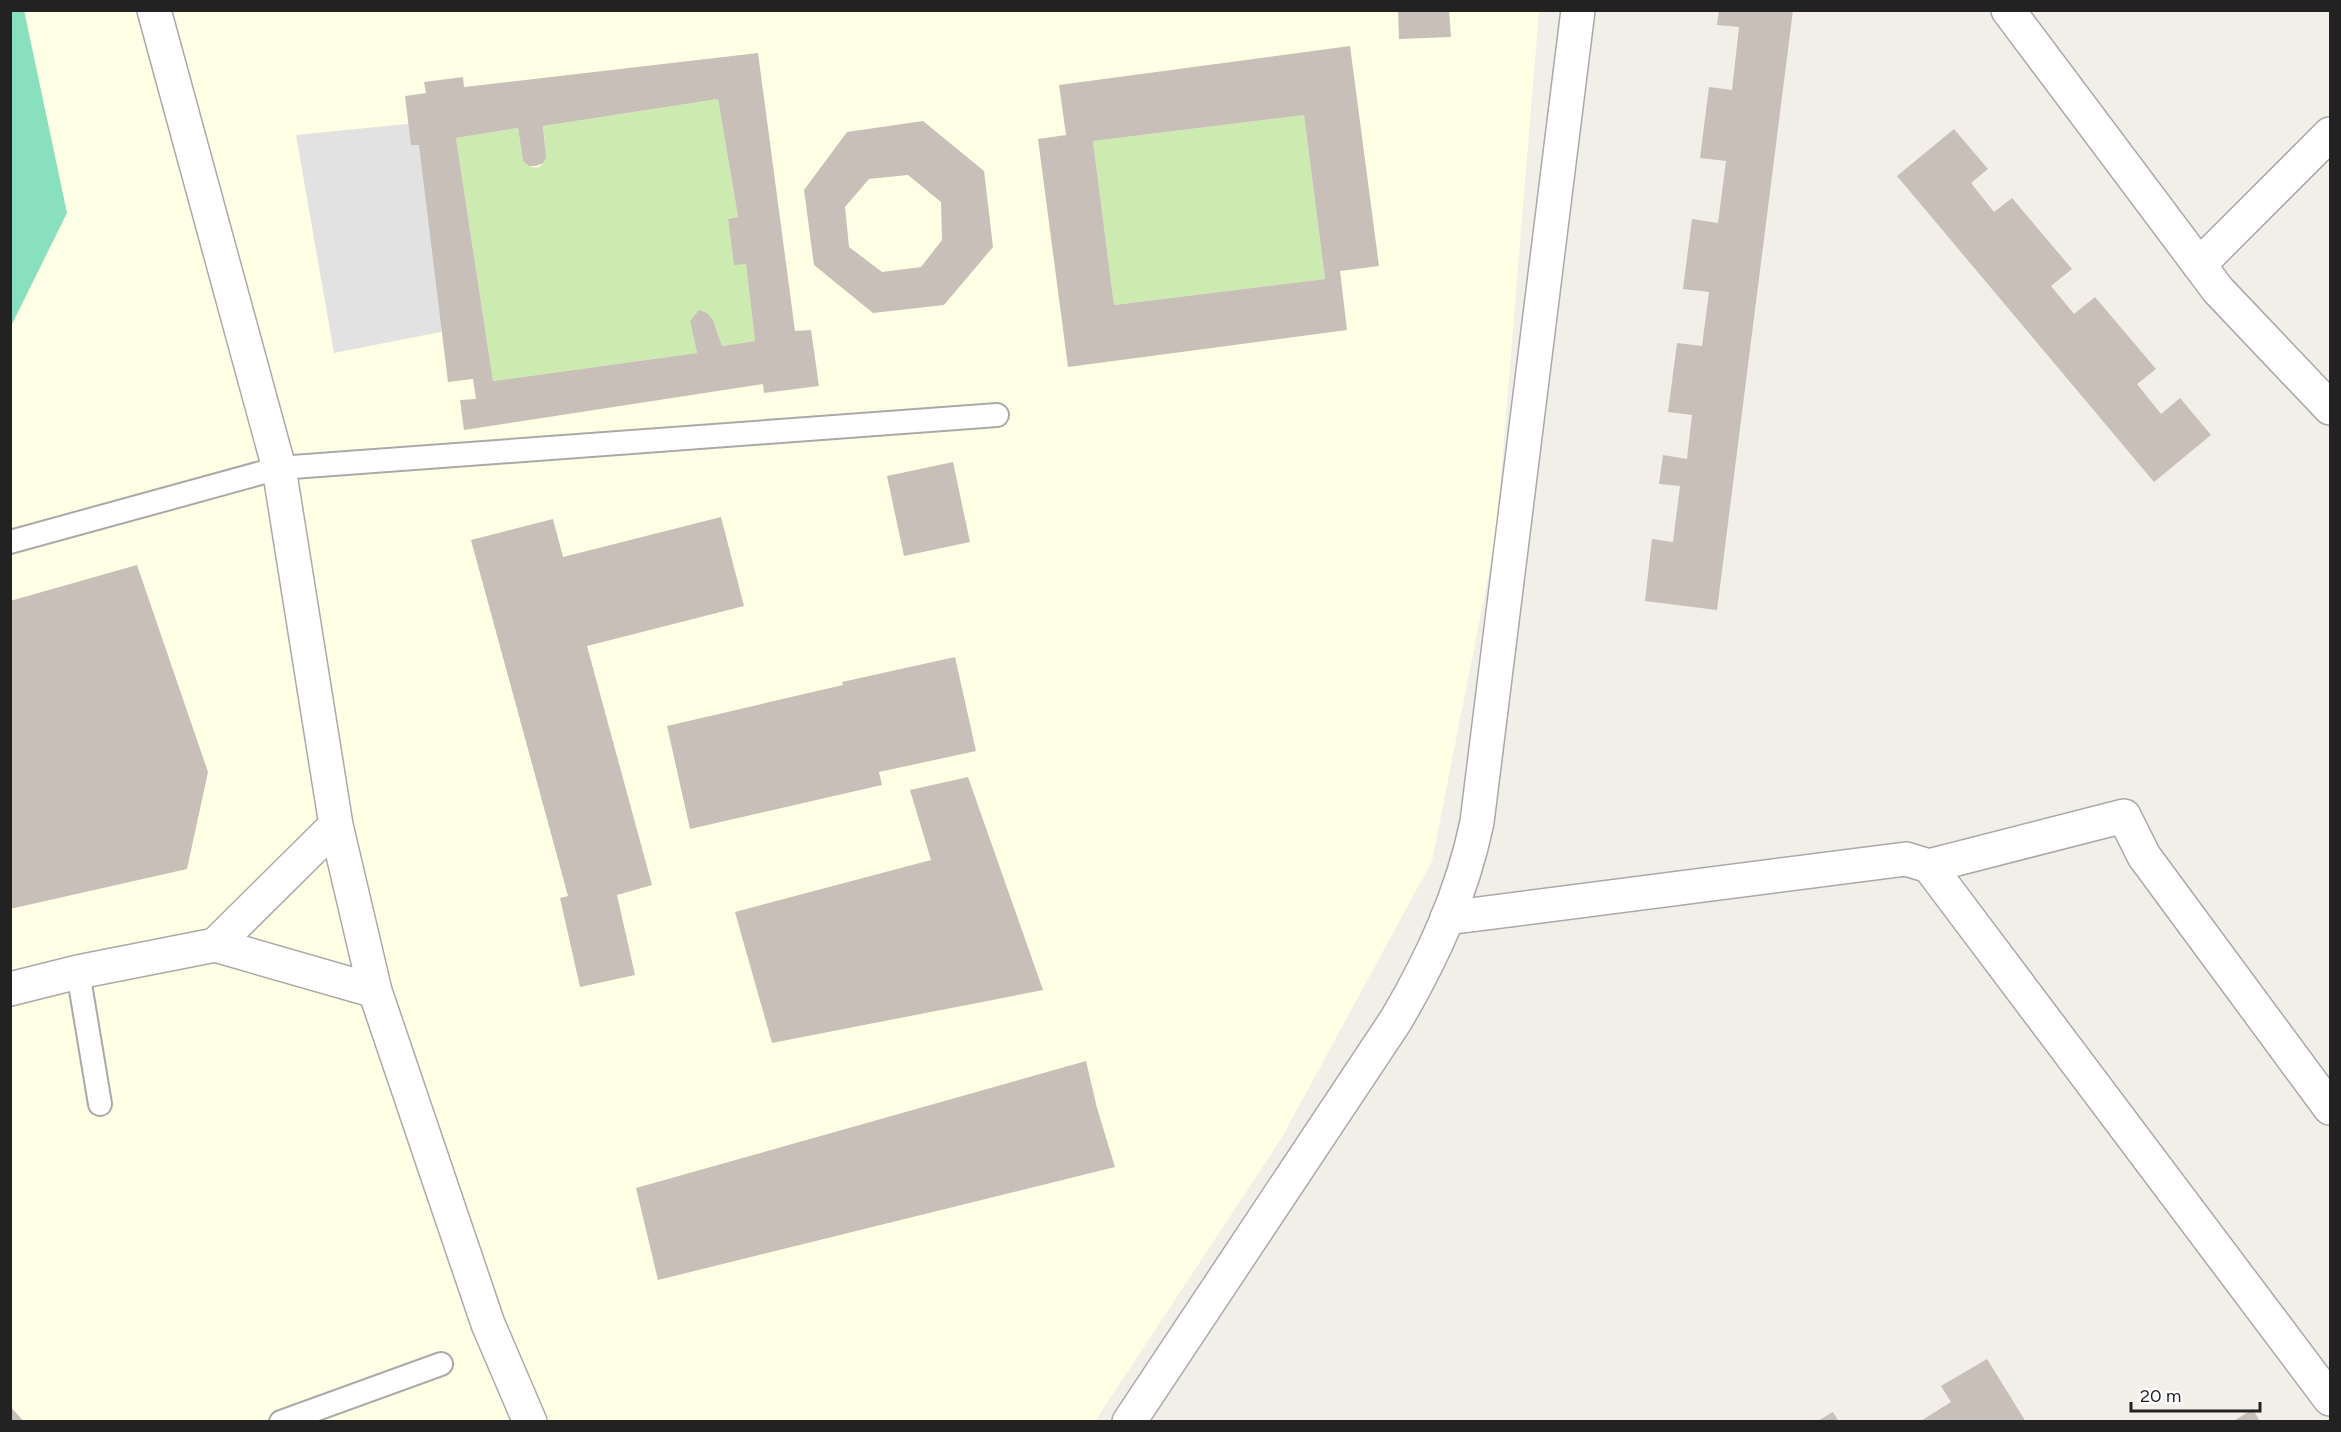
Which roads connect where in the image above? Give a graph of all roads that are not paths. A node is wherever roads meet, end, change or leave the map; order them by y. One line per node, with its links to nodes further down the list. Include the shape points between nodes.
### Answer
1 (154, 10): 8 (street)
2 (1578, 10): 12 (street, via 1477,822 1468,863)
3 (2015, 14): 5 (street)
4 (2331, 134): 5 (street)
5 (2199, 265): 6 (street)
6 (2331, 408)
7 (997, 415): 8 (lane)
8 (279, 468): 9 (lane); 10 (street)
9 (10, 542)
10 (336, 825): 13 (street); 16 (street)
11 (1929, 866): 12 (street, via 1905,859); 18 (street, via 2124,816 2144,856); 20 (street)
12 (1448, 918): 23 (street, via 1396,1020)
13 (215, 945): 14 (street); 16 (street)
14 (78, 972): 15 (street); 17 (lane)
15 (10, 989)
16 (375, 991): 22 (street, via 488,1324)
17 (100, 1104)
18 (2331, 1108)
19 (441, 1364): 21 (lane)
20 (2331, 1399)
21 (281, 1422)
22 (530, 1422)
23 (1130, 1422)

